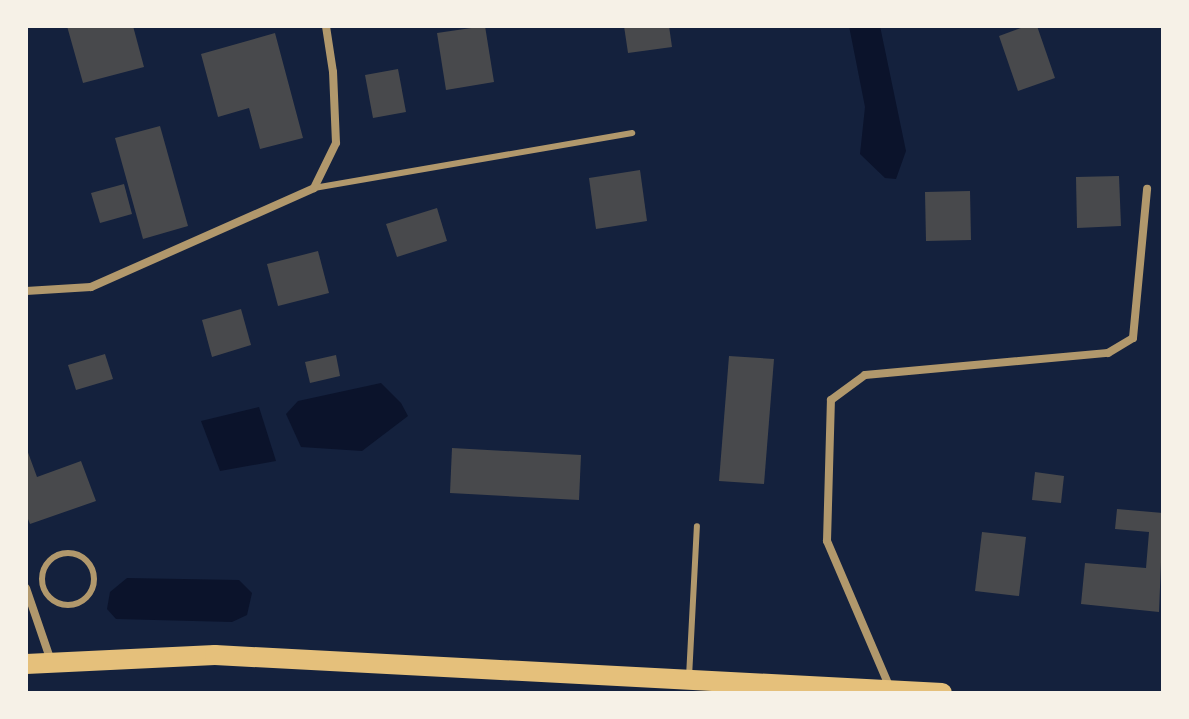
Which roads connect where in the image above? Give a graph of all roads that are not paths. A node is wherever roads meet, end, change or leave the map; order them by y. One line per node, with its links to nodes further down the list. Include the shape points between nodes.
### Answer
1 (326, 26): 3 (street, via 336,143)
2 (632, 133): 3 (lane)
3 (314, 188): 5 (street, via 91,287)
4 (1147, 189): 12 (street, via 1133,338 1108,353 865,375 831,400 827,541)
5 (26, 291)
6 (697, 526): 11 (lane)
7 (44, 587): 7 (lane, via 57,602 74,604 88,595 92,570 82,557 56,556 45,567); 8 (lane)
8 (27, 590): 9 (street)
9 (51, 662): 10 (main road); 11 (main road, via 215,655)
10 (26, 664)
11 (689, 677): 12 (main road)
12 (890, 689): 13 (main road)
13 (942, 693)

